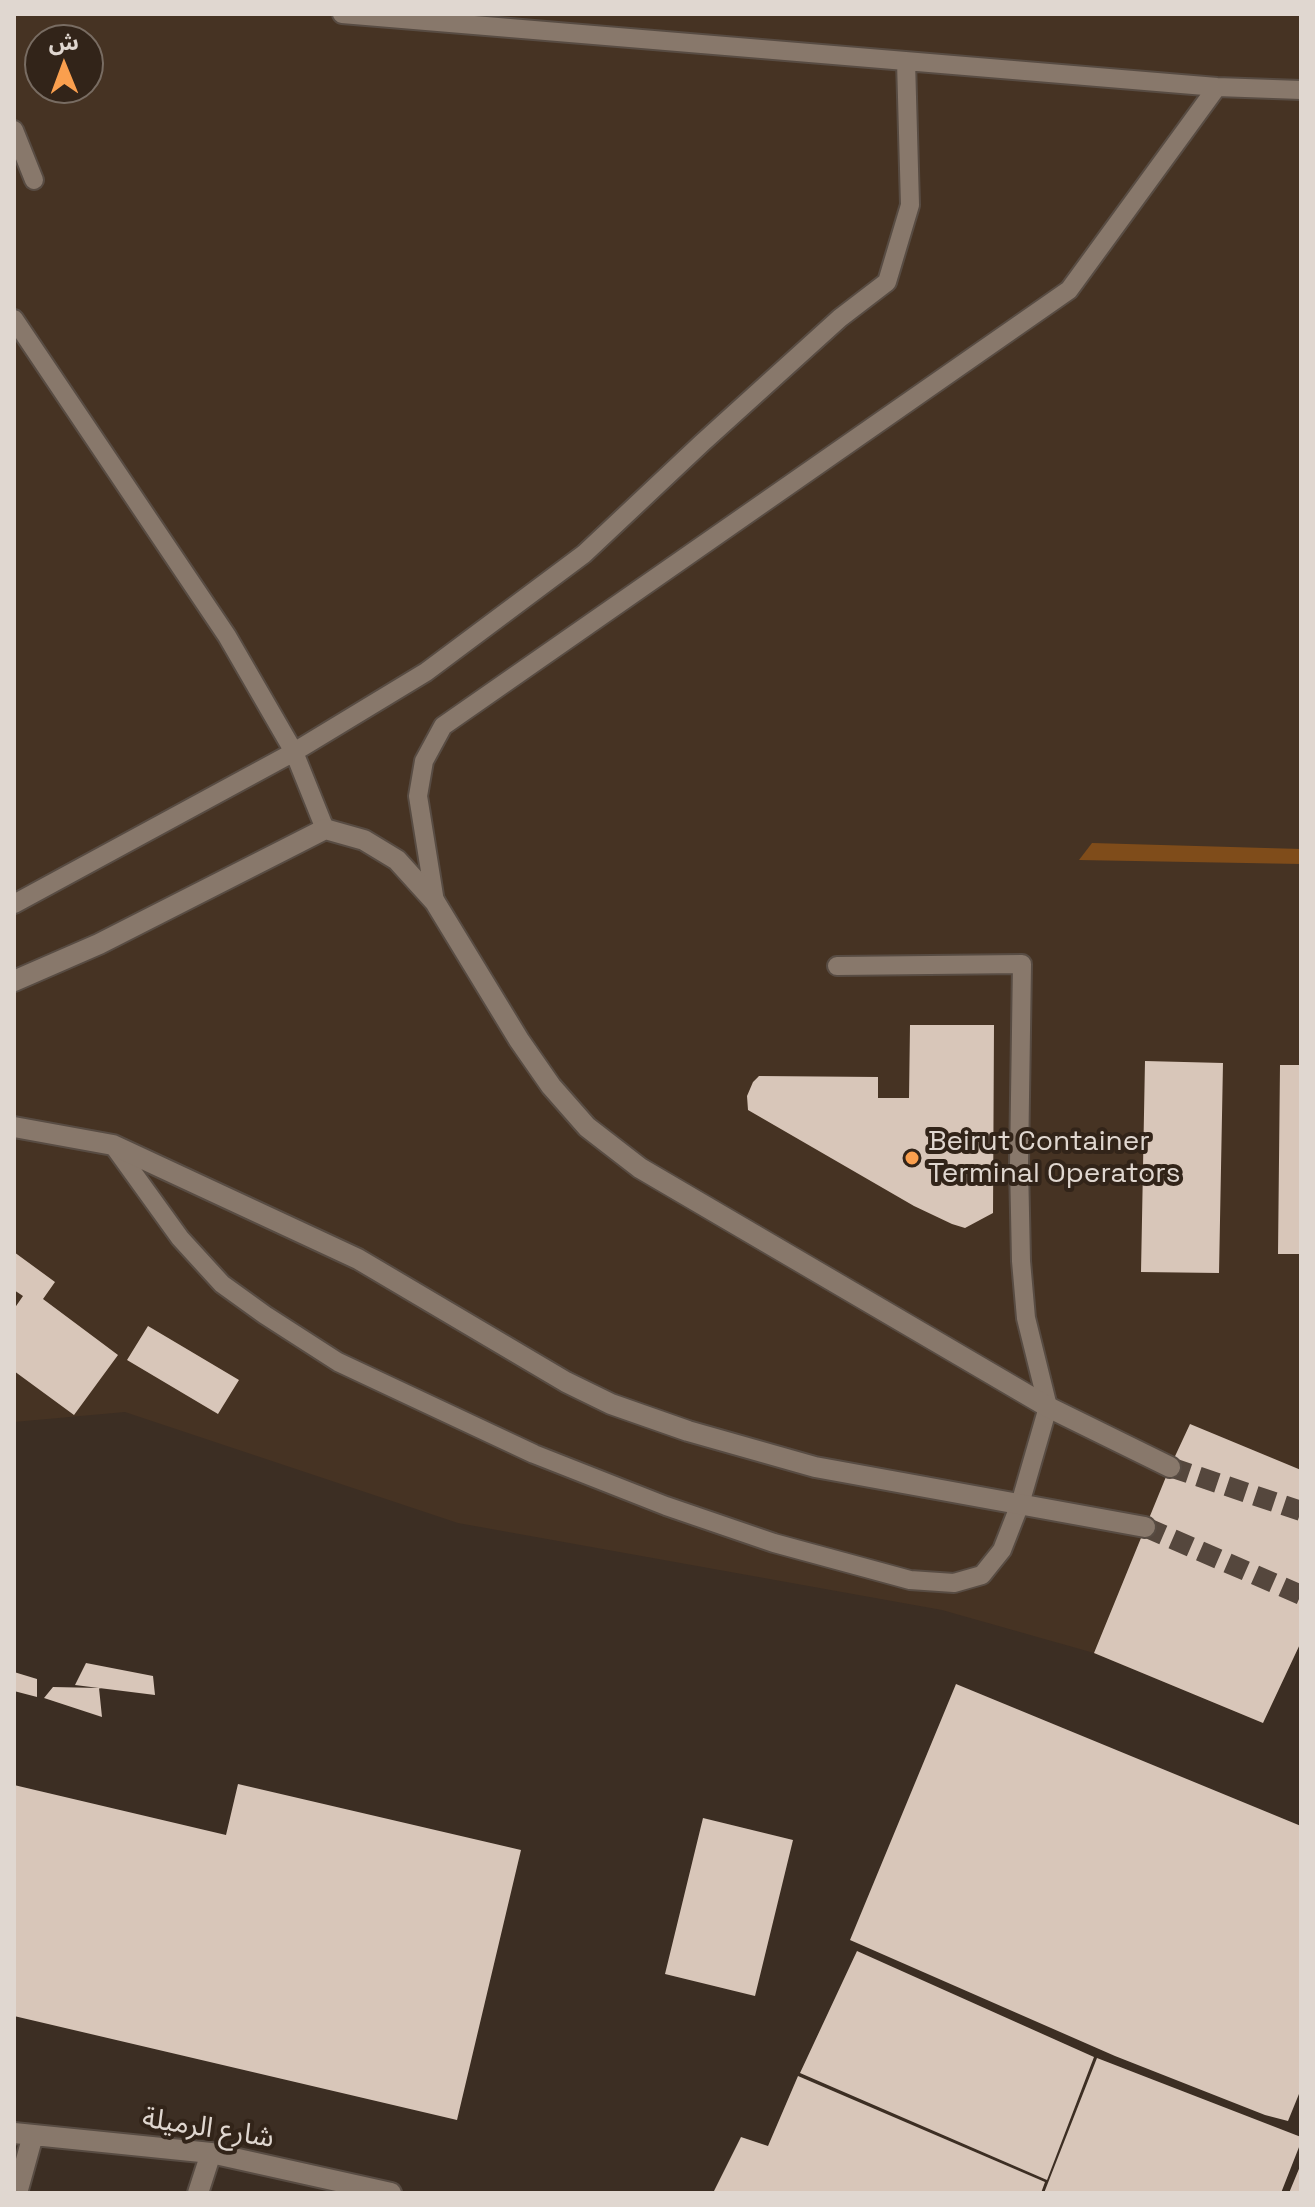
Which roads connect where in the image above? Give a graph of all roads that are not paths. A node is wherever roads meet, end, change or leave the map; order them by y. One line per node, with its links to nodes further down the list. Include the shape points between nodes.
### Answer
1 (342, 14): 2 (lane)
2 (906, 61): 3 (lane); 8 (lane, via 910,205 887,282 828,329 584,554 426,672)
3 (1217, 87): 4 (lane); 10 (lane, via 1069,290 443,726 424,761 418,796)
4 (1301, 90)
5 (14, 130): 6 (lane)
6 (34, 180)
7 (14, 319): 8 (lane, via 227,636)
8 (294, 752): 9 (lane); 11 (lane)
9 (325, 829): 10 (street, via 364,840 397,860); 13 (street, via 99,944)
10 (435, 902): 16 (street, via 519,1040 587,1127 640,1168)
11 (14, 904)
12 (837, 966): 16 (lane, via 1022,964 1021,1261 1026,1318)
13 (14, 981)
14 (14, 1127): 15 (street)
15 (113, 1145): 18 (street, via 358,1259 611,1404 815,1467); 18 (lane, via 180,1238 222,1284 338,1362 548,1460 774,1543 910,1580 954,1583 982,1575 1002,1550)
16 (1048, 1407): 17 (street); 18 (lane)
17 (1170, 1467)
18 (1020, 1504): 19 (street)
19 (1145, 1527)
20 (24, 2134): 21 (street, شارع الرميلة); 22 (street)
21 (211, 2153): 23 (street); 24 (street, شارع الرميلة)
22 (17, 2193)
23 (198, 2193)
24 (391, 2193)

